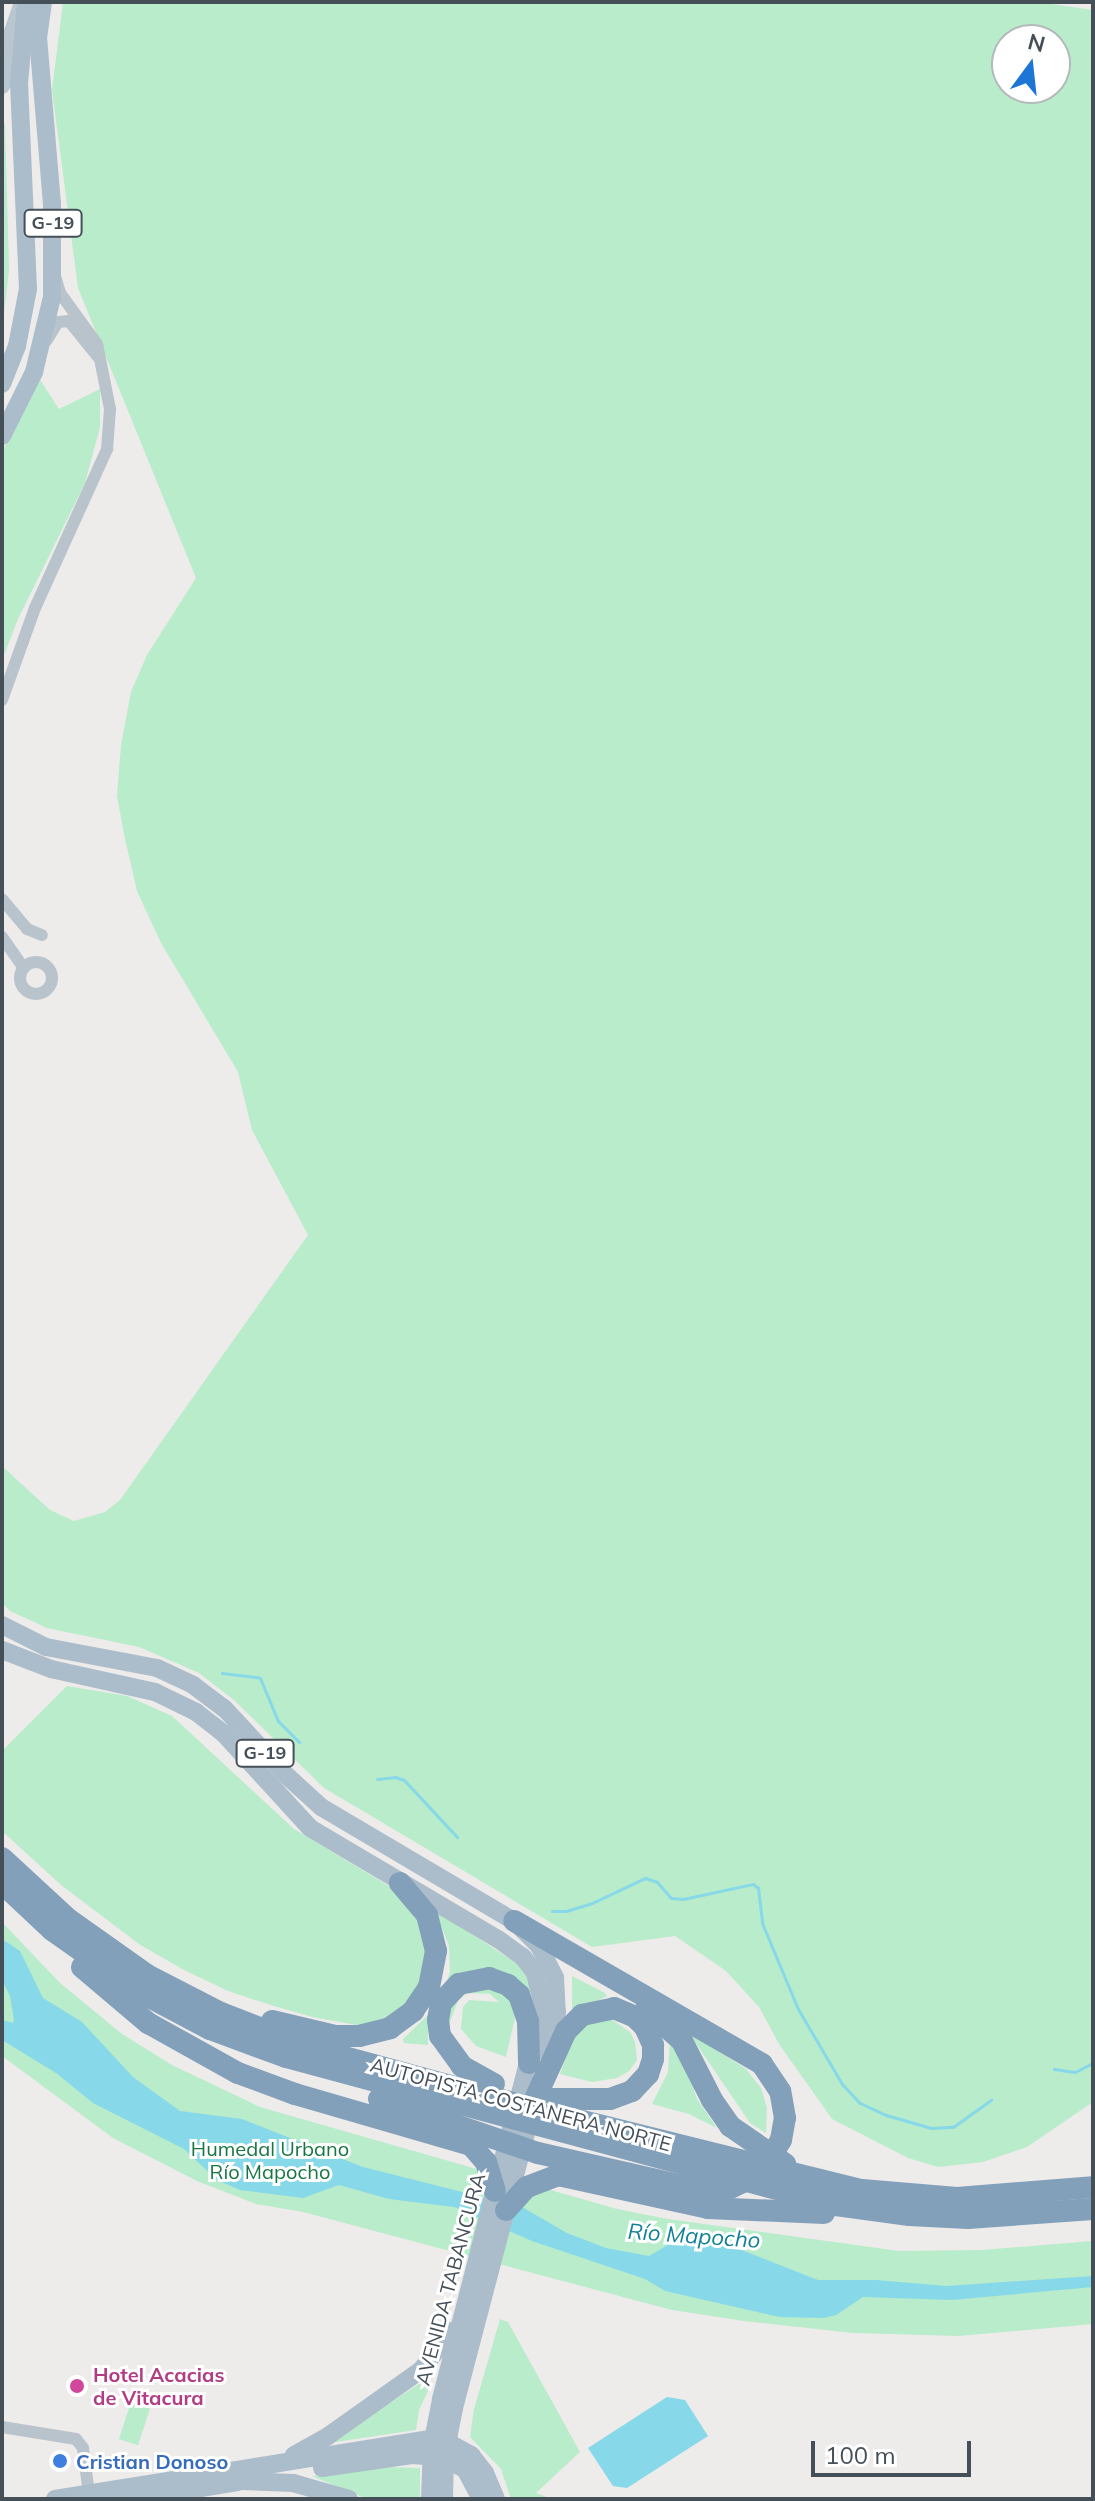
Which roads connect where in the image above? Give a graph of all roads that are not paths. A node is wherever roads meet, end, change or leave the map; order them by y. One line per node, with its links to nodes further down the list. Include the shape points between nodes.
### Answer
1 (25, 2): 3 (main road, G-19); 4 (main road)
2 (41, 2): 3 (main road); 7 (main road, G-19, via 38,38)
3 (20, 45): 5 (main road); 6 (main road, G-19)
4 (2, 60)
5 (2, 86)
6 (11, 121): 7 (main road, via 35,130); 8 (main road, G-19)
7 (45, 144): 9 (main road, G-19)
8 (24, 184): 10 (main road, via 37,228 36,294); 14 (main road, G-19, via 28,289 20,337)
9 (54, 269): 10 (main road, G-19); 13 (street, via 60,293 97,344)
10 (50, 311): 11 (street, via 72,319); 12 (main road, G-19)
11 (78, 328): 12 (street, via 67,320 58,322); 13 (street)
12 (40, 353): 15 (main road, G-19)
13 (98, 357): 16 (street, via 110,409 107,449 35,608)
14 (2, 384)
15 (2, 436)
16 (2, 700)
17 (2, 899): 18 (street, via 27,929)
18 (42, 935)
19 (2, 937): 20 (street)
20 (24, 968)
21 (2, 1625): 27 (main road, G-19, via 32,1643 157,1668 193,1685 224,1708 321,1807)
22 (2, 1650): 25 (main road, G-19, via 51,1669 155,1692 196,1712 224,1734 310,1828)
23 (2, 1858): 30 (highway, AUTOPISTA COSTANERA NORTE, via 94,1938)
24 (2, 1883): 26 (highway, AUTOPISTA COSTANERA NORTE)
25 (400, 1883): 30 (highway, via 427,1915 436,1961 424,1996 390,2028 335,2036); 32 (main road, G-19, via 523,1957 538,1981)
26 (24, 1905): 29 (highway, AUTOPISTA COSTANERA NORTE); 38 (highway, via 115,1998 187,2047 266,2084 475,2148)
27 (514, 1921): 28 (highway); 32 (main road, G-19, via 546,1957 557,1987 557,2012)
28 (535, 1932): 29 (highway, via 762,2064 783,2100 784,2126 762,2168 740,2183 714,2190 527,2150 241,2055 185,2029); 36 (highway, via 666,2023 688,2050 730,2126)
29 (140, 1992): 40 (highway, AUTOPISTA COSTANERA NORTE, via 210,2029 286,2057 760,2187)
30 (190, 1998): 31 (highway, AUTOPISTA COSTANERA NORTE)
31 (270, 2034): 33 (highway); 35 (highway, AUTOPISTA COSTANERA NORTE)
32 (537, 2082): 32 (highway, via 566,2031 589,2012 622,2010 640,2021 651,2038 651,2066 632,2091 610,2099); 33 (highway); 33 (highway, via 527,2013 514,1990 489,1978 459,1984 441,2003 438,2020 440,2036 462,2066); 34 (main road, AVENIDA TABANCURA / G-19); 34 (main road, AVENIDA TABANCURA / G-19); 35 (highway)
33 (494, 2084)
34 (517, 2138): 38 (main road, AVENIDA TABANCURA)
35 (755, 2165): 36 (highway, AUTOPISTA COSTANERA NORTE)
36 (814, 2179): 37 (highway, AUTOPISTA COSTANERA NORTE, via 944,2198)
37 (1093, 2187)
38 (501, 2200): 40 (highway, via 552,2176 720,2209); 41 (main road, AVENIDA TABANCURA)
39 (1093, 2209): 40 (highway, AUTOPISTA COSTANERA NORTE, via 998,2218)
40 (880, 2212)
41 (469, 2310): 43 (main road, via 421,2370 328,2436); 44 (main road, AVENIDA TABANCURA)
42 (2, 2427): 47 (street, via 76,2439 83,2448)
43 (281, 2462): 47 (main road); 54 (main road, via 416,2440 443,2442 471,2455)
44 (437, 2468): 51 (main road, AVENIDA TABANCURA); 52 (main road, AVENIDA TABANCURA)
45 (241, 2481): 46 (main road); 50 (main road, via 293,2483); 53 (main road, via 431,2455 460,2465)
46 (213, 2493): 49 (main road)
47 (89, 2494): 48 (main road)
48 (55, 2499)
49 (134, 2499)
50 (349, 2499)
51 (430, 2499)
52 (444, 2499)
53 (481, 2499)
54 (496, 2499)

